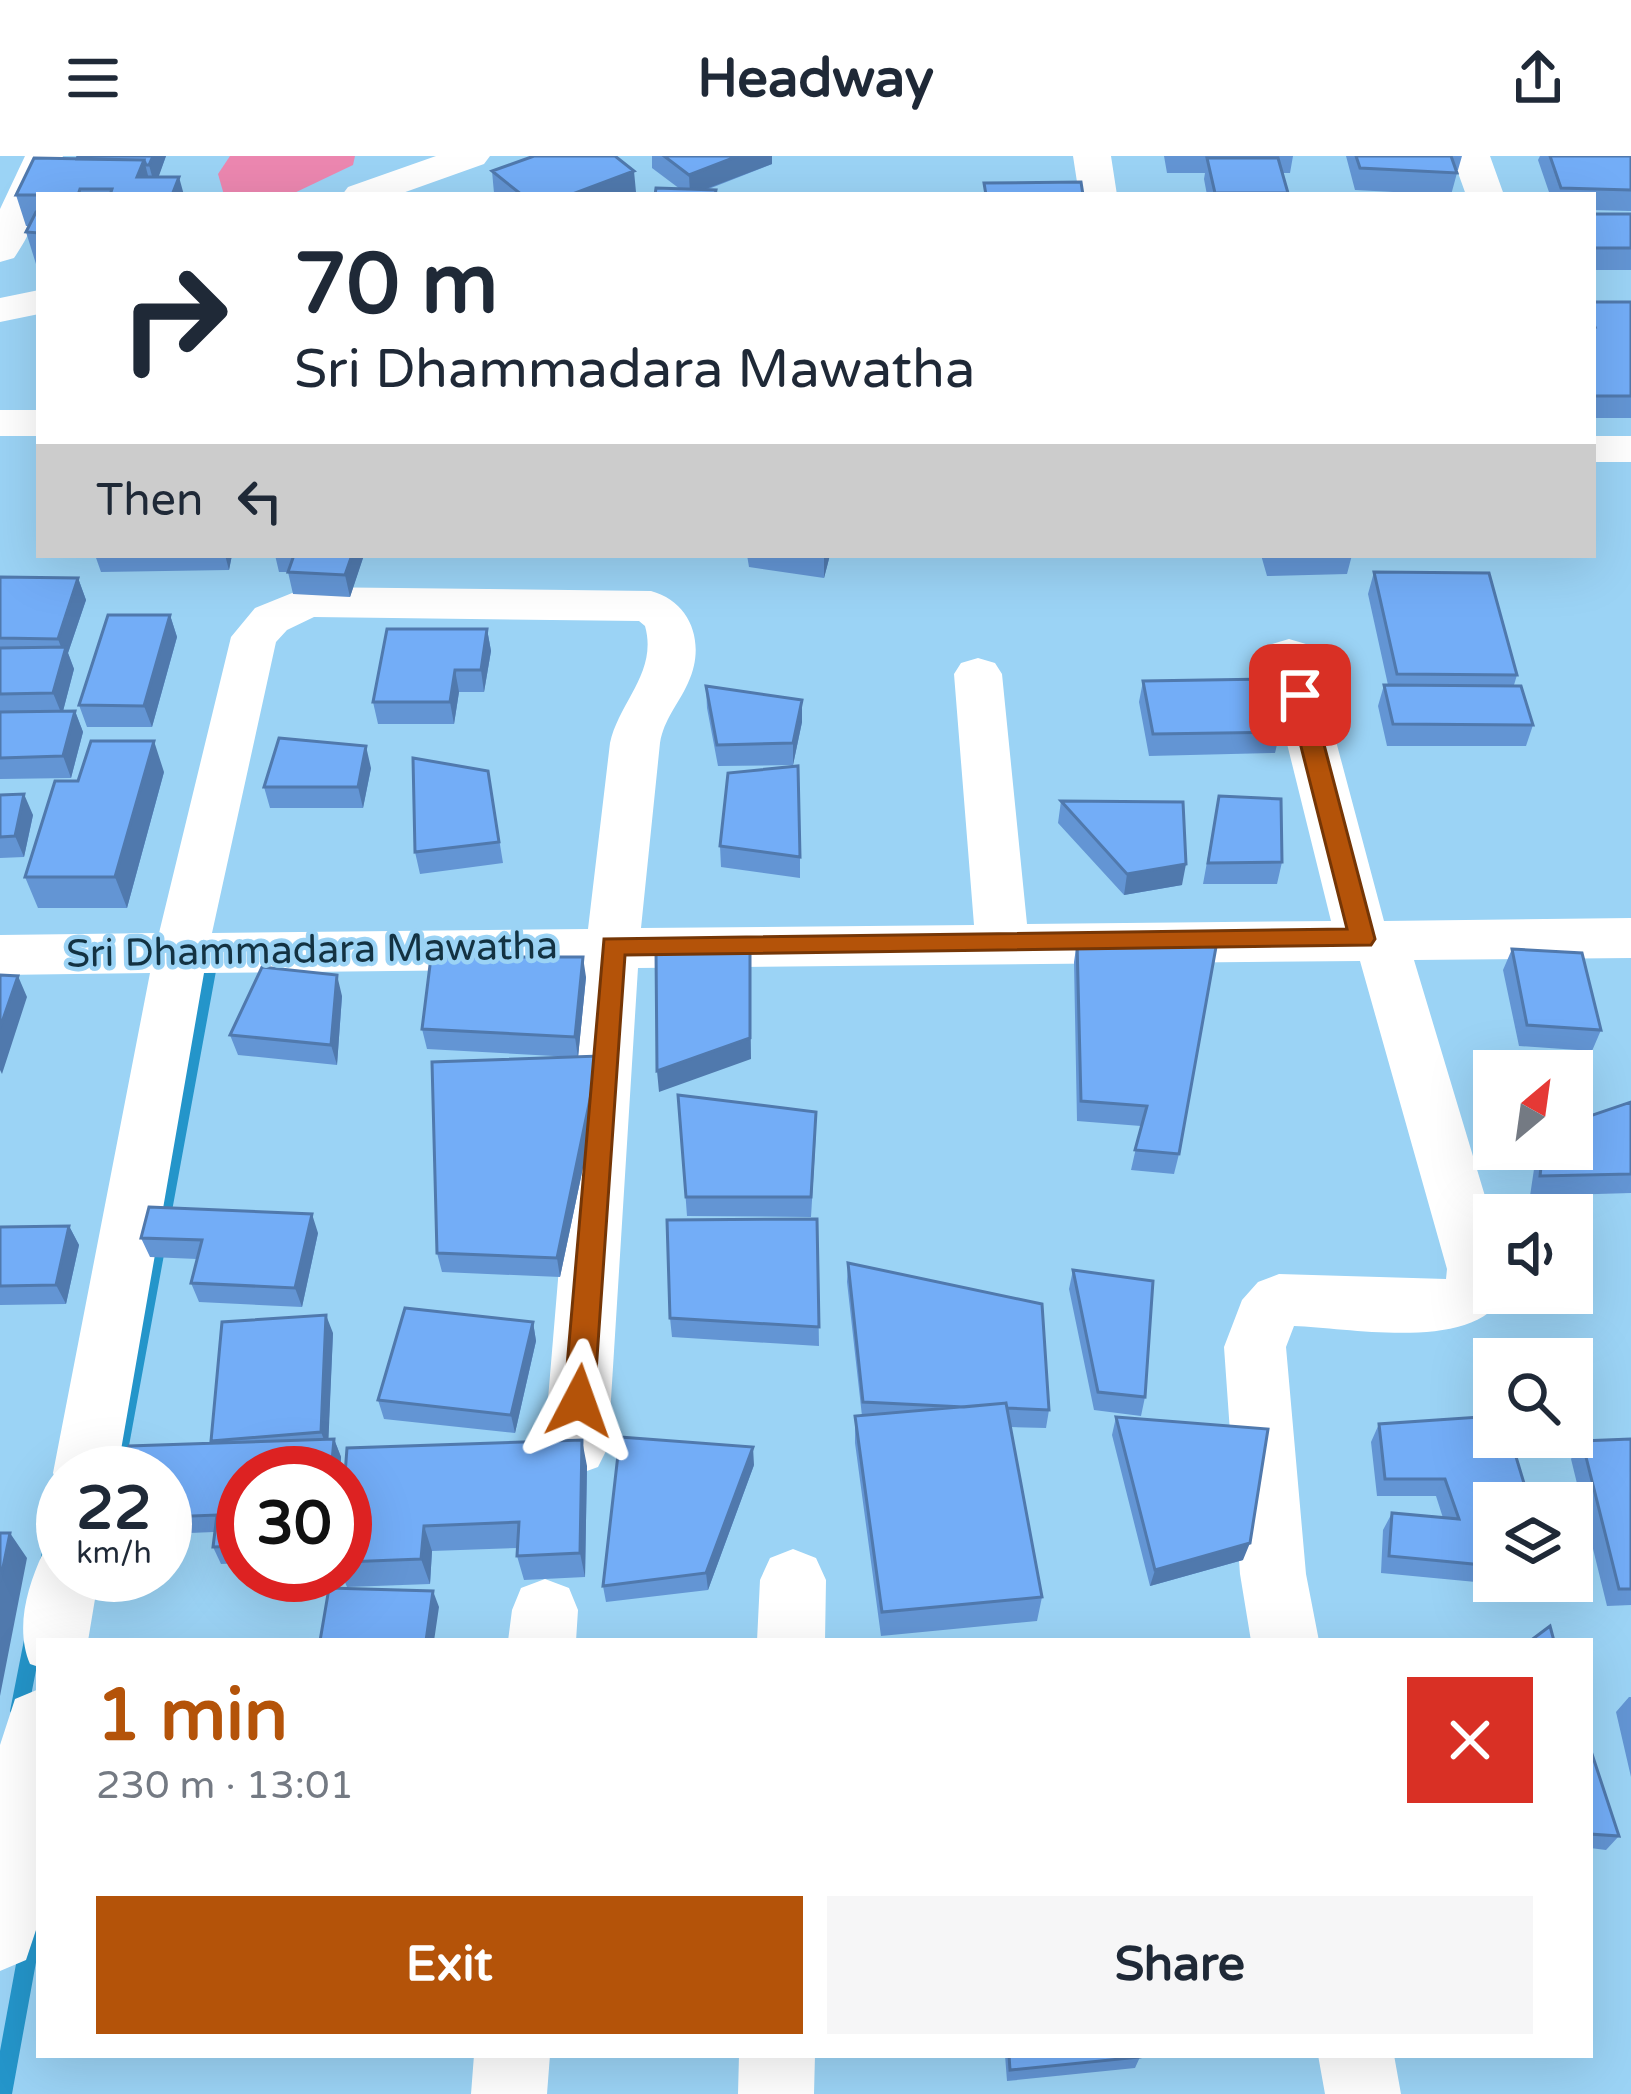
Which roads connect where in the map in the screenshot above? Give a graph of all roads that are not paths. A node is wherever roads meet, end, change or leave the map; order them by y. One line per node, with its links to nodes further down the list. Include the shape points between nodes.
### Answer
1 (44, 156): 9 (street)
2 (471, 156): 5 (street)
3 (1092, 156): 7 (street)
4 (1471, 156): 8 (street)
5 (402, 167): 6 (street)
6 (365, 192)
7 (1098, 192)
8 (1485, 192)
9 (0, 250)
10 (36, 303): 11 (street)
11 (0, 310)
12 (0, 423): 13 (street)
13 (36, 423)
14 (1596, 449): 15 (street)
15 (1631, 449)
16 (1289, 655): 19 (street)
17 (978, 674): 20 (street)
18 (1631, 938): 19 (street, Sri Dhammadara Mawatha)
19 (1371, 939): 20 (street, Sri Dhammadara Mawatha); 28 (street, via 1477,1269 1475,1292 1453,1306 1279,1300 1264,1318 1255,1347)
20 (1002, 942): 21 (street, Sri Dhammadara Mawatha)
21 (613, 946): 22 (street, Sri Dhammadara Mawatha); 22 (street, via 635,743 667,679 668,620 651,606 307,602 254,637); 25 (street)
22 (182, 953): 23 (street, Sri Dhammadara Mawatha); 24 (street)
23 (0, 955)
24 (90, 1446)
25 (576, 1447)
26 (61, 1602): 27 (street)
27 (55, 1638)
28 (1284, 1638)
29 (36, 1739): 30 (street)
30 (0, 1934)
31 (512, 2058): 34 (street)
32 (777, 2058): 35 (street)
33 (1357, 2058): 36 (street)
34 (509, 2094)
35 (776, 2094)
36 (1363, 2094)

